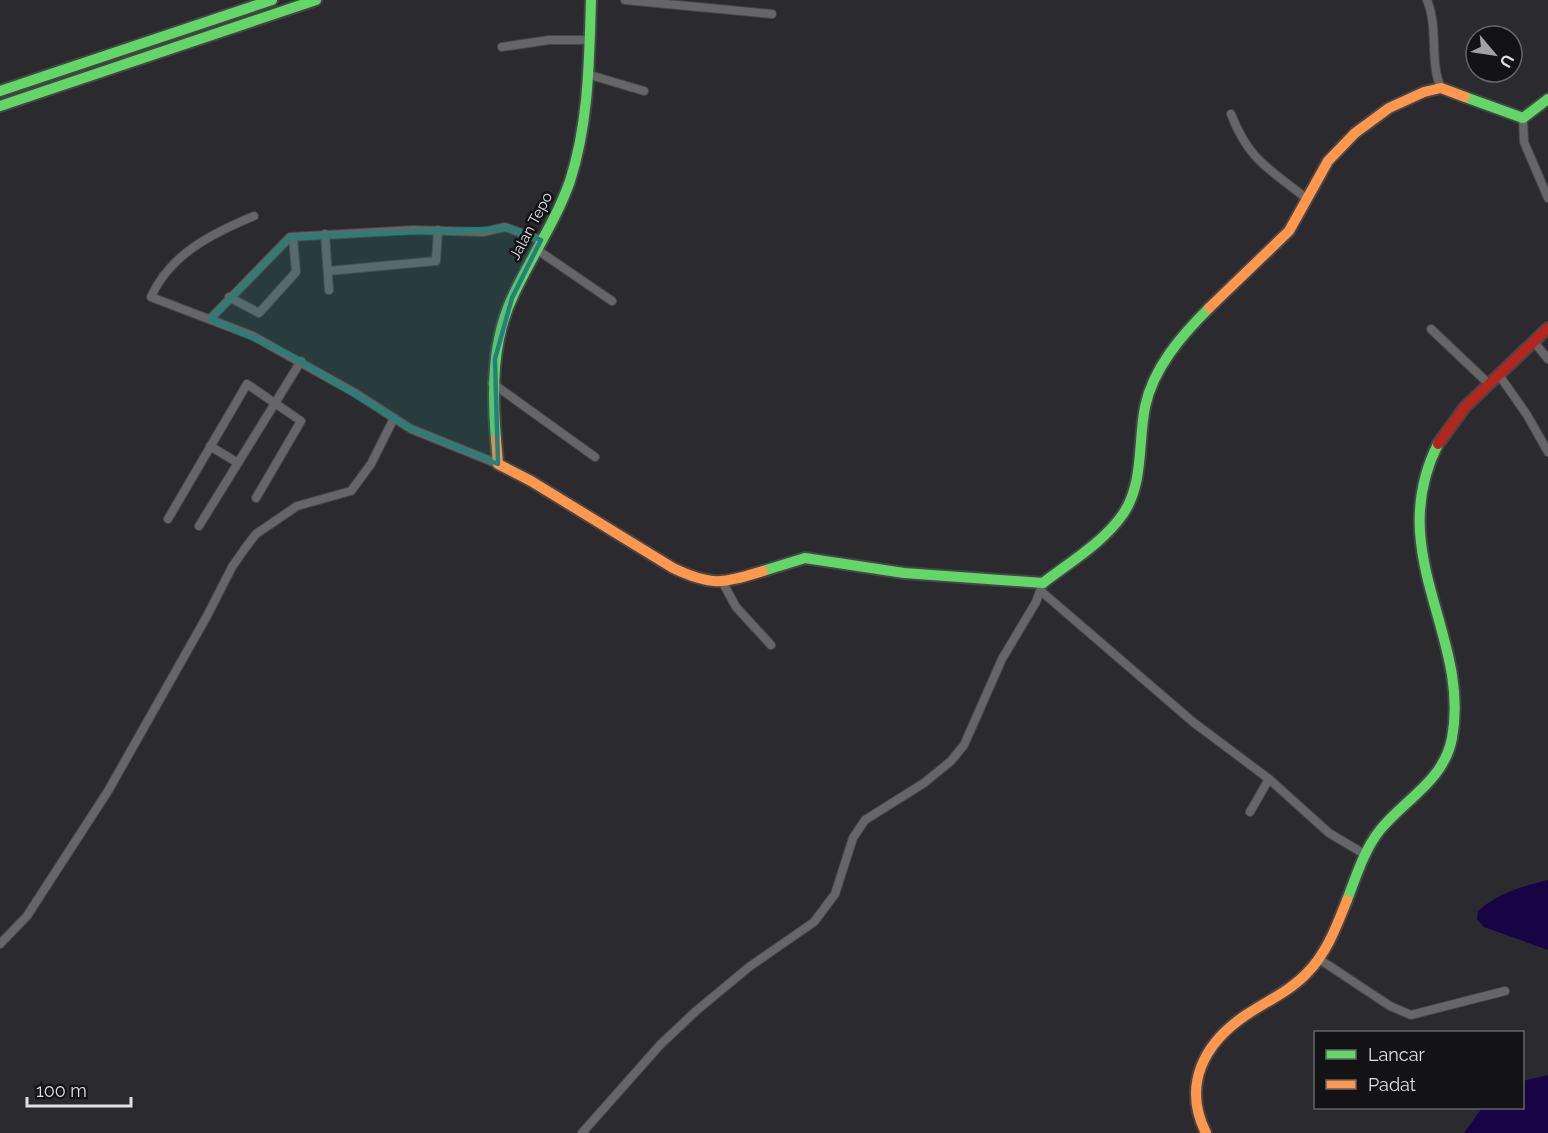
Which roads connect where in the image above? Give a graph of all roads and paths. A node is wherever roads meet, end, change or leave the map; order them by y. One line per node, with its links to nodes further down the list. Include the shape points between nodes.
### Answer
1 (272, 0): 11 (main road)
2 (316, 0): 14 (main road)
3 (591, 0): 7 (main road, Jalan Tepo)
4 (626, 0): 6 (street)
5 (1427, 0): 10 (street, via 1436,33 1436,71)
6 (772, 14)
7 (590, 40): 8 (street, via 549,40); 9 (main road, Jalan Tepo)
8 (502, 47)
9 (590, 75): 12 (street); 23 (main road, Jalan Tepo, via 586,114 570,180)
10 (1441, 88): 16 (main road); 18 (main road, via 1403,102 1344,141 1327,161)
11 (0, 91)
12 (644, 91)
13 (1548, 99): 16 (main road)
14 (0, 106)
15 (1231, 114): 18 (street, via 1253,155)
16 (1523, 118): 17 (street, via 1524,142)
17 (1548, 198)
18 (1307, 199): 48 (main road, via 1294,225 1211,304 1174,348 1156,376 1143,414 1129,502 1118,521)
19 (254, 216): 28 (street, via 208,237 178,259 165,271 152,297)
20 (438, 230): 21 (street); 23 (street, via 483,232 505,227); 24 (street, via 436,261)
21 (325, 234): 22 (street); 24 (street)
22 (293, 237): 26 (street, via 285,240); 26 (street, via 296,272 259,312)
23 (538, 244): 27 (street); 35 (main road, Jalan Tepo, via 512,298)
24 (328, 271): 25 (street)
25 (329, 290)
26 (229, 297): 28 (street)
27 (612, 301)
28 (210, 319): 33 (street, via 253,336)
29 (1548, 328): 31 (main road)
30 (1431, 329): 36 (street)
31 (1534, 342): 32 (street); 34 (main road)
32 (1548, 359)
33 (300, 362): 37 (street); 38 (street)
34 (1499, 375): 36 (main road); 40 (street)
35 (492, 383): 41 (street); 43 (main road, Jalan Tepo)
36 (1489, 384): 52 (main road, via 1460,412 1442,438 1429,462 1420,493 1422,559 1455,694 1455,727 1439,771 1379,830)
37 (276, 402): 39 (street, via 247,384); 42 (street); 44 (street, via 300,418 301,423)
38 (395, 418): 43 (street, via 411,429); 53 (street, via 371,464 351,491 297,506 256,534 246,547 108,791 27,916)
39 (210, 446): 42 (street); 45 (street)
40 (1548, 452)
41 (595, 457)
42 (238, 463): 46 (street)
43 (498, 464): 47 (main road, via 673,568 692,577)
44 (256, 498)
45 (168, 519)
46 (200, 526)
47 (723, 583): 48 (main road, via 805,558); 49 (street, via 736,607)
48 (1042, 587): 50 (street, via 1193,722); 56 (street, via 1002,659 964,745 951,761 865,820 853,838 835,894 826,908 798,934 749,967 660,1045)
49 (771, 645)
50 (1269, 779): 51 (street); 52 (street, via 1329,833)
51 (1250, 812)
52 (1366, 855): 54 (main road)
53 (0, 944)
54 (1319, 959): 55 (street, via 1411,1015); 57 (main road, via 1294,985 1235,1023 1213,1048 1195,1090 1195,1106)
55 (1505, 991)
56 (582, 1133)
57 (1206, 1133)

